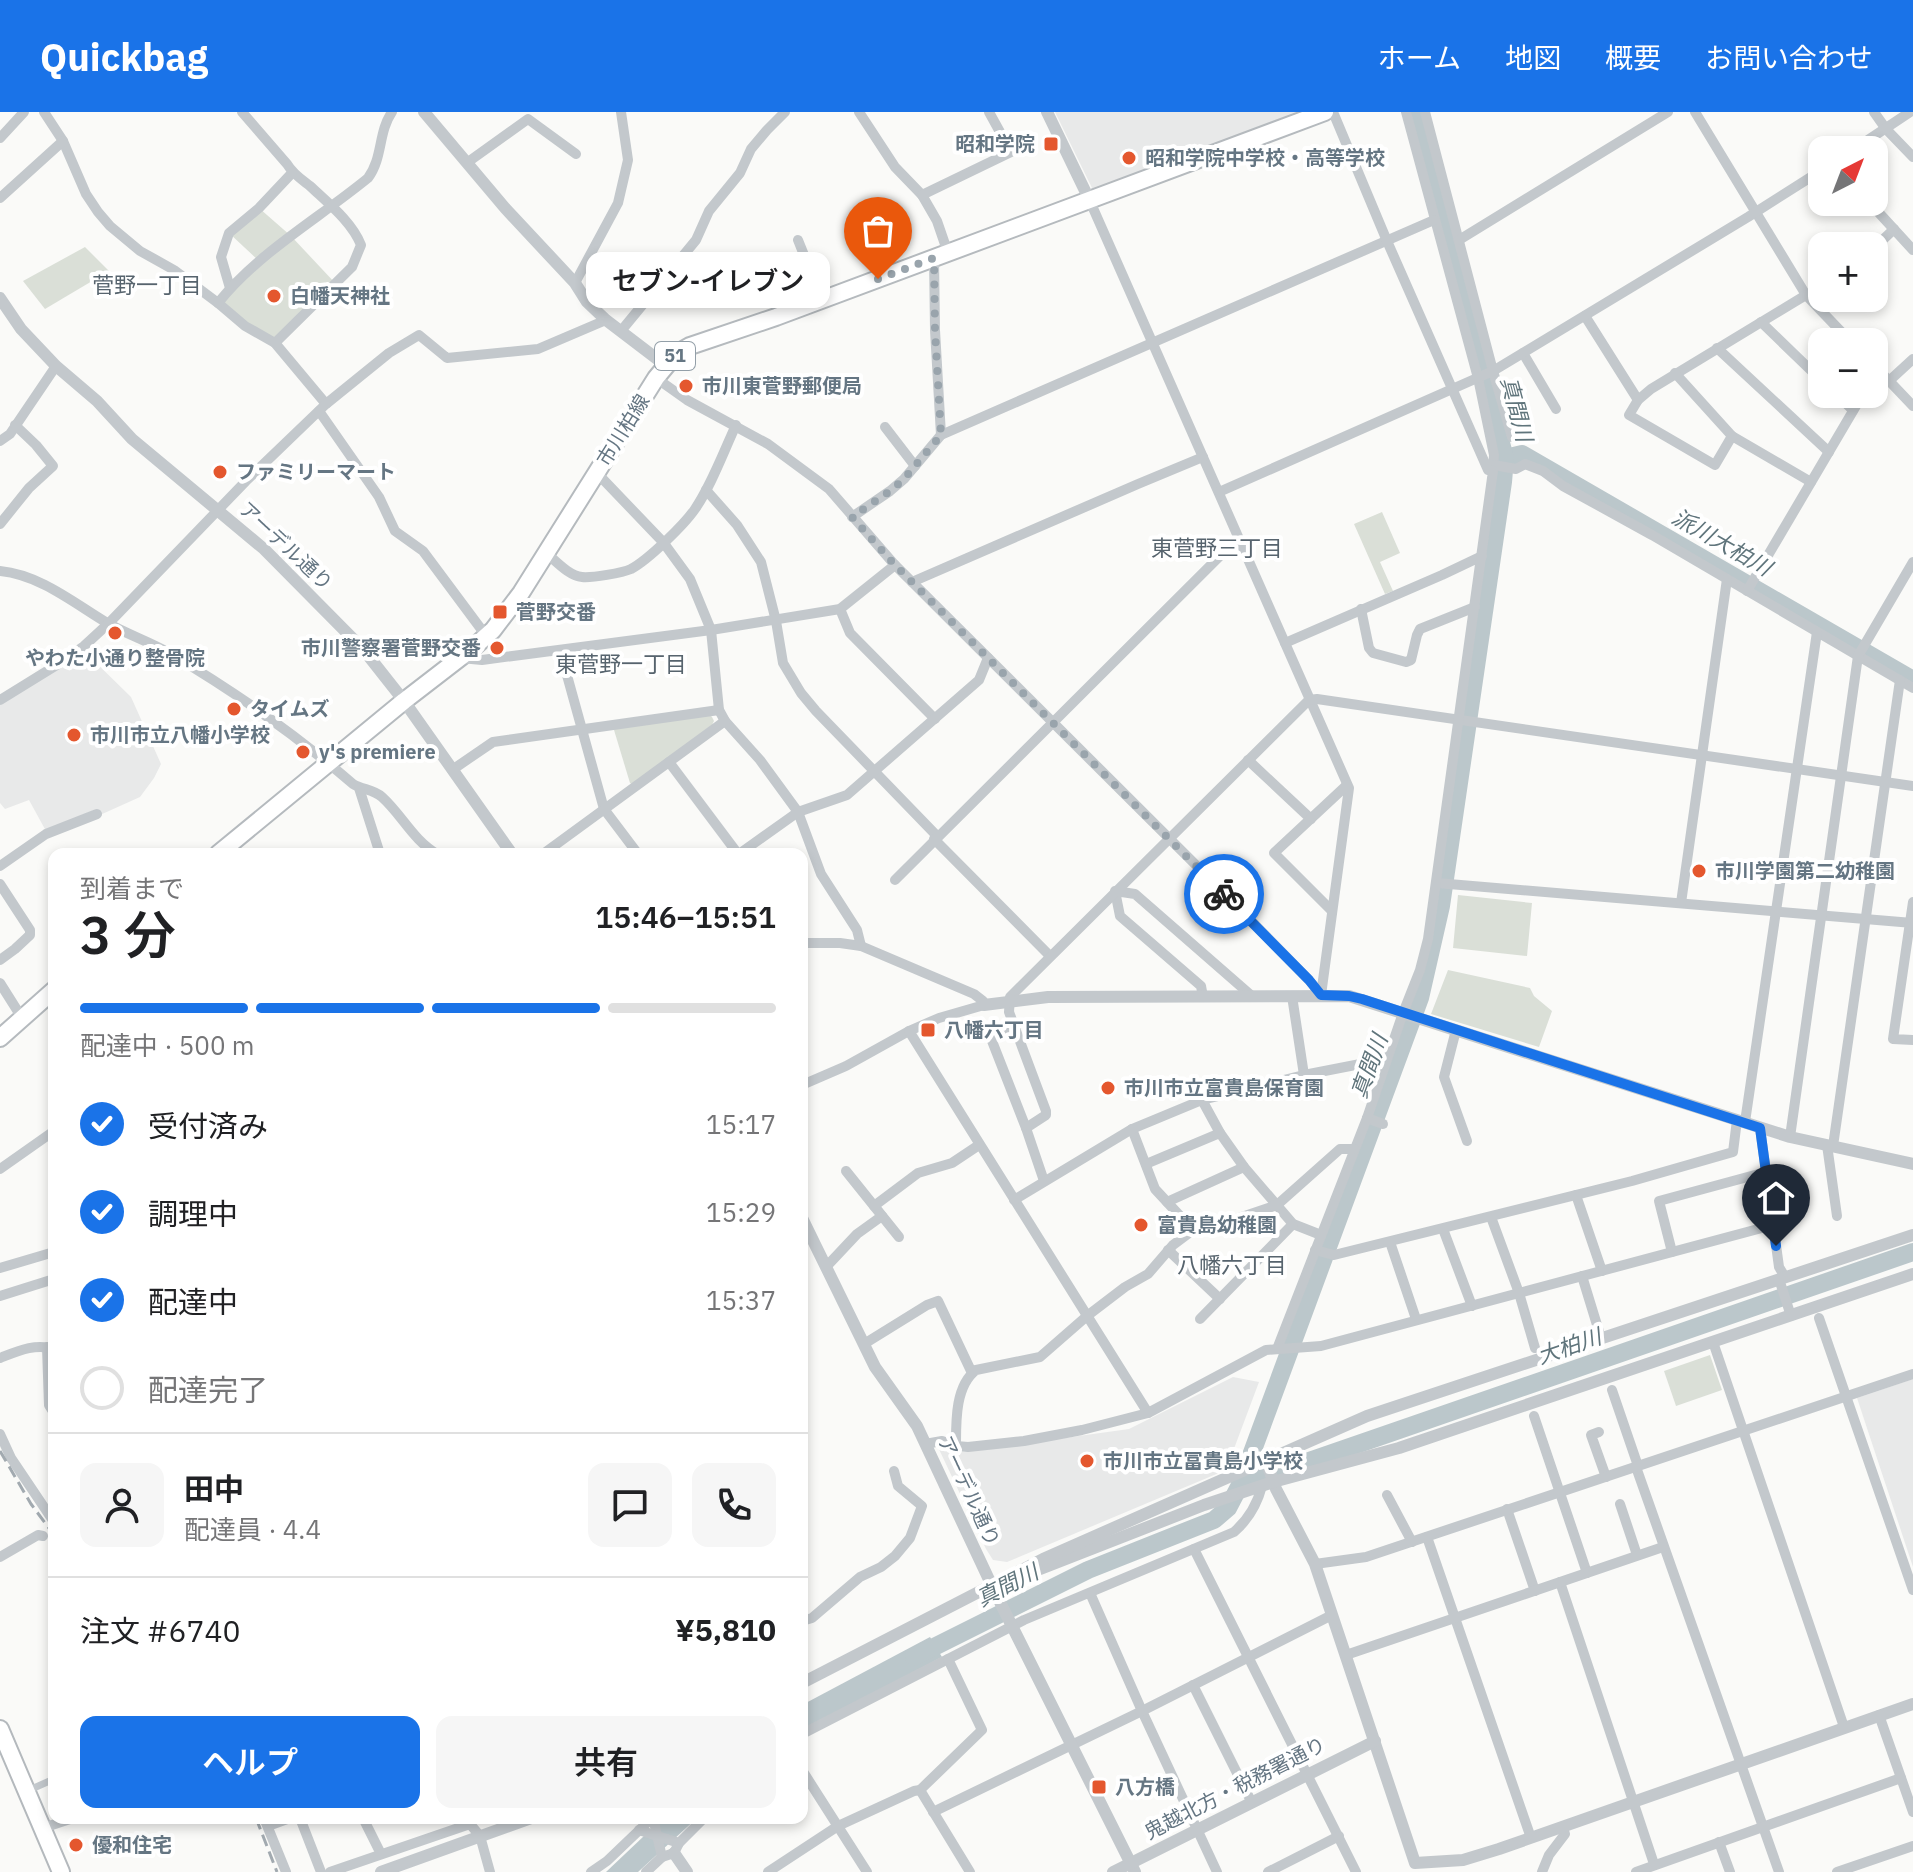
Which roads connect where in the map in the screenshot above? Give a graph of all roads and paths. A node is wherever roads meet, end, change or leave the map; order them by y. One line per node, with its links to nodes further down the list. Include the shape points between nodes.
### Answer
1 (24, 112): 21 (street)
2 (44, 112): 22 (street)
3 (242, 112): 26 (street)
4 (392, 112): 31 (street, via 373,172)
5 (424, 112): 25 (street)
6 (621, 112): 42 (street, via 628,160 618,203)
7 (785, 112): 54 (street, via 751,149 696,240)
8 (859, 112): 28 (street, via 895,167)
9 (989, 112): 28 (street, via 1011,152)
10 (1047, 112): 30 (street)
11 (1325, 112): 30 (main road, 市川柏線 / 51)
12 (1333, 112): 39 (street)
13 (1406, 112): 34 (street)
14 (1425, 112): 38 (street)
15 (1668, 112): 38 (street)
16 (1874, 112): 19 (street)
17 (1910, 112): 19 (street)
18 (1700, 114): 32 (street)
19 (1886, 129): 20 (street); 24 (street)
20 (1875, 136)
21 (0, 138)
22 (63, 141): 29 (street); 48 (street, via 86,194 110,226)
23 (576, 154): 25 (street, via 528,119)
24 (1913, 157)
25 (468, 162): 42 (street)
26 (292, 173): 31 (street); 43 (street, via 229,233 221,257)
27 (1808, 179): 32 (street)
28 (922, 195): 41 (street, via 937,221)
29 (0, 198)
30 (1089, 199): 41 (main road, 市川柏線 / 51); 56 (street)
31 (333, 207): 43 (street); 55 (street, via 361,245 352,267)
32 (1755, 213): 44 (street); 50 (street)
33 (1882, 216): 35 (street)
34 (1434, 220): 39 (street); 65 (street)
35 (1894, 229): 36 (street); 40 (street)
36 (1888, 235)
37 (798, 240): 47 (street)
38 (1459, 240): 62 (street)
39 (1387, 241): 56 (street); 67 (street)
40 (1913, 250)
41 (941, 256): 47 (main road, 市川柏線 / 51); 76 (street, via 935,330)
42 (575, 283): 51 (street)
43 (230, 288): 48 (street)
44 (1808, 297)
45 (0, 298): 60 (street, アーデル通り)
46 (1808, 299): 52 (street)
47 (822, 300): 63 (main road, 市川柏線 / 51, via 690,346)
48 (218, 303): 55 (street)
49 (1822, 312): 53 (street)
50 (1585, 316): 58 (street); 68 (street)
51 (606, 320): 54 (street); 70 (street, via 538,349 447,358 419,335)
52 (1761, 322): 57 (street); 61 (street)
53 (1837, 328)
54 (621, 331): 63 (street)
55 (275, 343): 70 (street)
56 (1154, 343): 76 (street); 81 (street)
57 (1717, 348): 64 (street); 80 (street)
58 (1523, 353): 62 (street); 71 (street)
59 (1913, 359): 66 (street)
60 (56, 366): 73 (street); 88 (street, アーデル通り, via 132,439)
61 (1808, 367)
62 (1493, 371): 65 (street); 78 (street)
63 (661, 372): 74 (street, via 687,400); 84 (main road, 市川柏線 / 51)
64 (1675, 373): 68 (street); 77 (street)
65 (1478, 378): 67 (street); 83 (street)
66 (1889, 381): 69 (street)
67 (1452, 390): 83 (street, via 1488,470); 87 (street)
68 (1638, 400): 77 (street, via 1629,415 1715,465)
69 (1913, 406)
70 (322, 408): 88 (street); 108 (street, via 395,531 423,551)
71 (1556, 409)
72 (1853, 410): 80 (street)
73 (15, 425): 79 (street); 90 (street, via 53,466)
74 (736, 425): 86 (street); 89 (street, via 829,489)
75 (885, 427): 82 (street)
76 (941, 435): 82 (street)
77 (1732, 436): 85 (street)
78 (1512, 437)
79 (0, 441)
80 (1829, 452): 85 (street)
81 (1203, 457): 87 (street); 99 (street)
82 (915, 466): 89 (street)
83 (1495, 467): 94 (street); 98 (street, via 1516,469 1525,464 1543,471)
84 (596, 472): 92 (street); 93 (main road, 市川柏線 / 51)
85 (1811, 482): 100 (street)
86 (706, 490): 92 (street, via 685,522); 104 (street, via 761,562)
87 (1219, 492): 91 (street)
88 (218, 510): 105 (street); 119 (street, アーデル通り, via 347,631)
89 (852, 517): 96 (street)
90 (0, 524)
91 (1238, 538): 109 (street); 124 (street)
92 (663, 542): 93 (street, via 625,571 581,577); 106 (street, via 690,579)
93 (546, 553): 108 (main road, 市川柏線 / 51)
94 (1482, 556): 101 (street); 103 (street)
95 (1913, 562): 111 (street)
96 (895, 565): 99 (street); 102 (street)
97 (0, 571): 105 (street, via 60,593)
98 (1727, 579): 100 (street); 126 (street)
99 (912, 582): 113 (street)
100 (1747, 591): 107 (street)
101 (1475, 607): 103 (street, via 1420,629 1406,662 1373,653); 123 (street)
102 (840, 609): 104 (street); 121 (street, via 850,633)
103 (1361, 609): 109 (street)
104 (776, 621): 106 (street); 132 (street, via 783,663 801,693)
105 (109, 623): 117 (street, via 60,663); 129 (street, via 221,684)
106 (711, 630): 110 (street); 120 (street)
107 (1817, 632): 111 (street); 131 (street)
108 (484, 639): 112 (main road, 市川柏線 / 51); 114 (street)
109 (1285, 643): 118 (street)
110 (560, 650): 114 (street); 125 (street)
111 (1858, 656): 115 (street); 133 (street)
112 (461, 658): 114 (street); 119 (main road, 市川柏線 / 51)
113 (988, 658): 121 (street, via 979,680); 124 (street)
114 (491, 659)
115 (1900, 680): 116 (street); 134 (street)
116 (1913, 688)
117 (0, 700)
118 (1309, 700): 123 (street); 127 (street); 135 (street)
119 (404, 701): 129 (main road, 市川柏線 / 51); 130 (street, アーデル通り)
120 (719, 710): 122 (street); 125 (street)
121 (935, 719): 132 (street)
122 (725, 721): 128 (street); 139 (street)
123 (1460, 721): 126 (street); 154 (street)
124 (1053, 723): 142 (street); 143 (street)
125 (582, 729): 130 (street, via 493,742); 138 (street)
126 (1701, 756): 131 (street); 158 (street)
127 (1248, 760): 141 (street); 143 (street)
128 (669, 762): 138 (street); 150 (street)
129 (328, 764): 137 (street); 144 (main road, 市川柏線 / 51)
130 (452, 770): 147 (street, アーデル通り)
131 (1797, 770): 133 (street); 160 (street)
132 (875, 771): 139 (street, via 847,795); 142 (street)
133 (1841, 776): 134 (street); 161 (street)
134 (1886, 782): 136 (street); 162 (street)
135 (1347, 785): 141 (street); 159 (street)
136 (1913, 786)
137 (359, 788): 145 (street); 146 (street, via 383,798)
138 (604, 809): 148 (street); 149 (street)
139 (798, 812): 151 (street); 165 (street, via 821,874 857,930)
140 (97, 814): 152 (street, via 46,834)
141 (1311, 819): 159 (street, via 1274,853)
142 (935, 838): 153 (street); 166 (street)
143 (1169, 839): 156 (street); 169 (street)
144 (225, 848)
145 (378, 848)
146 (428, 848)
147 (508, 848)
148 (551, 848)
149 (633, 848)
150 (734, 848)
151 (747, 848)
152 (0, 866)
153 (895, 880)
154 (1437, 883): 158 (street); 176 (street, via 1420,970)
155 (0, 884): 167 (street, via 30,930)
156 (1115, 891): 166 (street); 171 (street, via 1120,916 1201,986); 172 (street, via 1135,894)
157 (1913, 902): 163 (street)
158 (1681, 903): 160 (street)
159 (1332, 911): 169 (street)
160 (1776, 912): 161 (street); 188 (street)
161 (1822, 915): 162 (street); 195 (street)
162 (1866, 919): 163 (street); 198 (street)
163 (1912, 923): 182 (street, via 1893,1039)
164 (808, 943): 165 (street)
165 (861, 946): 175 (street, via 974,994)
166 (1050, 956): 174 (street)
167 (0, 960)
168 (0, 983): 177 (street)
169 (1321, 995): 170 (street); 176 (street, via 1353,997)
170 (1292, 996): 172 (street); 184 (street)
171 (1203, 997): 172 (street); 174 (street)
172 (1253, 997)
173 (48, 1001): 177 (main road)
174 (1009, 1001): 175 (street); 178 (street)
175 (984, 1005): 180 (street)
176 (1403, 1013): 179 (street); 183 (street)
177 (22, 1018): 181 (main road)
178 (1015, 1028): 190 (street, via 1046,1111); 190 (street, via 992,1041)
179 (1456, 1030): 188 (street); 196 (street, via 1444,1077)
180 (909, 1031): 185 (street); 197 (street)
181 (3, 1033)
182 (1913, 1040)
183 (1386, 1059): 184 (street); 187 (street)
184 (1304, 1075): 186 (street)
185 (808, 1082)
186 (1202, 1100): 192 (street); 193 (street)
187 (1367, 1118): 189 (street); 199 (street)
188 (1741, 1121): 191 (street); 207 (street, via 1733,1152)
189 (1383, 1124)
190 (1026, 1128): 206 (street)
191 (1760, 1128): 195 (street); 205 (street)
192 (1132, 1129): 200 (street); 206 (street)
193 (1220, 1133): 200 (street); 202 (street)
194 (48, 1135): 203 (street)
195 (1790, 1137): 198 (street)
196 (1467, 1141)
197 (979, 1145): 208 (street); 211 (street, via 952,1163 918,1173)
198 (1830, 1145): 201 (street); 213 (street)
199 (1354, 1149): 210 (street, via 1340,1149); 220 (street)
200 (1146, 1164): 209 (street, via 1155,1189)
201 (1913, 1164)
202 (1244, 1167): 209 (street); 210 (street)
203 (0, 1169)
204 (846, 1171): 211 (street)
205 (1766, 1172): 216 (street); 226 (street, via 1659,1201)
206 (1044, 1181): 208 (street)
207 (1576, 1195): 214 (street); 230 (street)
208 (1014, 1200): 239 (street)
209 (1167, 1202): 219 (street)
210 (1277, 1205): 215 (street); 219 (street)
211 (874, 1206): 212 (street)
212 (882, 1216): 222 (street); 228 (street)
213 (1837, 1216)
214 (1491, 1217): 217 (street); 235 (street)
215 (1293, 1224): 220 (street); 237 (street)
216 (1773, 1225): 226 (street); 233 (street)
217 (1443, 1229): 223 (street); 238 (street)
218 (808, 1230): 228 (street, アーデル通り)
219 (1193, 1230): 224 (street)
220 (1321, 1235): 225 (street)
221 (1913, 1235): 233 (street)
222 (899, 1237)
223 (1390, 1242): 225 (street, via 1334,1255); 243 (street)
224 (1168, 1250): 237 (street); 239 (street, via 1148,1274)
225 (1315, 1250): 249 (street)
226 (1672, 1252): 230 (street)
227 (48, 1254): 229 (street)
228 (826, 1267): 246 (street, アーデル通り)
229 (0, 1268)
230 (1602, 1271): 232 (street)
231 (1913, 1274): 240 (street)
232 (1582, 1276): 235 (street); 244 (street)
233 (1782, 1278): 240 (street); 244 (street)
234 (48, 1281): 236 (street)
235 (1519, 1293): 238 (street); 248 (street)
236 (0, 1296)
237 (1220, 1299): 242 (street)
238 (1472, 1306): 243 (street)
239 (1087, 1316): 251 (street, via 1040,1357); 255 (street)
240 (1791, 1316): 245 (street)
241 (1819, 1318): 254 (street)
242 (1200, 1319)
243 (1416, 1319): 249 (street, via 1321,1346)
244 (1601, 1338): 262 (street, via 1367,1416)
245 (1713, 1342): 257 (street); 266 (street, via 1399,1448)
246 (864, 1344): 251 (street, via 938,1301); 260 (street, アーデル通り)
247 (48, 1348): 250 (street, via 30,1347)
248 (1535, 1348)
249 (1277, 1349): 255 (street)
250 (0, 1358)
251 (972, 1373): 261 (street, via 958,1410)
252 (1913, 1374): 254 (street)
253 (1612, 1390): 263 (street)
254 (1846, 1397): 257 (street); 283 (street)
255 (1148, 1413): 261 (street, via 1024,1441)
256 (1534, 1416): 267 (street)
257 (1744, 1431): 263 (street); 298 (street)
258 (1599, 1432): 265 (street, via 1591,1435)
259 (0, 1434): 271 (street)
260 (925, 1444): 261 (street, via 942,1441); 282 (street, アーデル通り)
261 (956, 1446)
262 (1262, 1463): 266 (street); 282 (street)
263 (1636, 1467): 265 (street); 275 (street)
264 (894, 1471): 288 (street, via 898,1486 922,1506 910,1538 895,1556)
265 (1606, 1477): 267 (street)
266 (1265, 1485): 276 (street, via 1246,1522); 279 (street); 282 (street)
267 (1559, 1492): 270 (street); 280 (street)
268 (1387, 1495): 274 (street)
269 (1620, 1504): 277 (street)
270 (1507, 1509): 273 (street); 284 (street)
271 (48, 1513)
272 (43, 1536): 278 (street)
273 (1427, 1537): 274 (street); 287 (street)
274 (1412, 1542): 279 (street, via 1366,1557)
275 (1663, 1547): 277 (street); 303 (street)
276 (1194, 1549): 285 (street); 291 (street)
277 (1637, 1555): 280 (street)
278 (0, 1557)
279 (1315, 1564): 286 (street)
280 (1587, 1573): 281 (street)
281 (1560, 1582): 284 (street); 310 (street)
282 (992, 1586): 289 (street, アーデル通り); 293 (street)
283 (1913, 1590)
284 (1535, 1591): 287 (street)
285 (1090, 1593): 289 (street); 296 (street)
286 (1332, 1615): 290 (street); 291 (street)
287 (1456, 1617): 290 (street); 331 (street)
288 (808, 1619)
289 (1011, 1624): 292 (street); 302 (street, アーデル通り)
290 (1346, 1655): 301 (street)
291 (1249, 1656): 294 (street); 304 (street)
292 (948, 1659): 300 (street); 308 (street, via 982,1730)
293 (808, 1680)
294 (1193, 1685): 296 (street); 311 (street)
295 (1913, 1704): 297 (street)
296 (1142, 1711): 302 (street); 327 (street)
297 (1879, 1715): 298 (street); 305 (street)
298 (1844, 1727): 303 (street)
299 (0, 1729): 309 (main road)
300 (808, 1731)
301 (1375, 1741): 304 (street, 鬼越北方・税務署通り); 338 (street)
302 (1071, 1746): 312 (street); 337 (street, アーデル通り)
303 (1740, 1765): 310 (street); 324 (street)
304 (1308, 1775): 311 (street, 鬼越北方・税務署通り); 330 (street)
305 (1901, 1778): 313 (street); 324 (street)
306 (808, 1779): 322 (street)
307 (48, 1782): 309 (street)
308 (920, 1790): 312 (street); 322 (street)
309 (27, 1791): 325 (main road)
310 (1634, 1802): 323 (street); 336 (street)
311 (1252, 1803): 327 (street, 鬼越北方・税務署通り)
312 (933, 1812): 351 (street)
313 (1913, 1812)
314 (55, 1824): 325 (street)
315 (267, 1824): 341 (street)
316 (302, 1824): 342 (street)
317 (368, 1824): 335 (street)
318 (514, 1824): 329 (street)
319 (646, 1824): 326 (street)
320 (655, 1824): 328 (street)
321 (698, 1824): 334 (street)
322 (838, 1826): 339 (street); 350 (street)
323 (1563, 1827): 331 (street); 356 (street, via 1565,1834)
324 (1763, 1827): 332 (street); 359 (street)
325 (43, 1828): 340 (main road)
326 (639, 1830): 328 (street); 346 (street)
327 (1197, 1830): 337 (street, 鬼越北方・税務署通り); 353 (street)
328 (658, 1835): 334 (street); 334 (street)
329 (480, 1836): 335 (street, via 470,1824); 344 (street); 345 (street)
330 (1339, 1836): 354 (street); 355 (street)
331 (1531, 1838): 338 (street, via 1463,1860)
332 (1719, 1842): 336 (street); 358 (street)
333 (1913, 1846): 360 (street)
334 (672, 1851): 347 (street); 348 (street)
335 (381, 1854): 343 (street)
336 (1654, 1864): 357 (street)
337 (1133, 1868): 352 (street, 鬼越北方・税務署通り)
338 (1415, 1868)
339 (781, 1869): 349 (street)
340 (61, 1872)
341 (286, 1872)
342 (321, 1872)
343 (330, 1872)
344 (381, 1872)
345 (490, 1872)
346 (591, 1872)
347 (646, 1872)
348 (687, 1872)
349 (768, 1872)
350 (867, 1872)
351 (970, 1872)
352 (1113, 1872)
353 (1217, 1872)
354 (1268, 1872)
355 (1356, 1872)
356 (1542, 1872)
357 (1636, 1872)
358 (1730, 1872)
359 (1779, 1872)
360 (1837, 1872)

